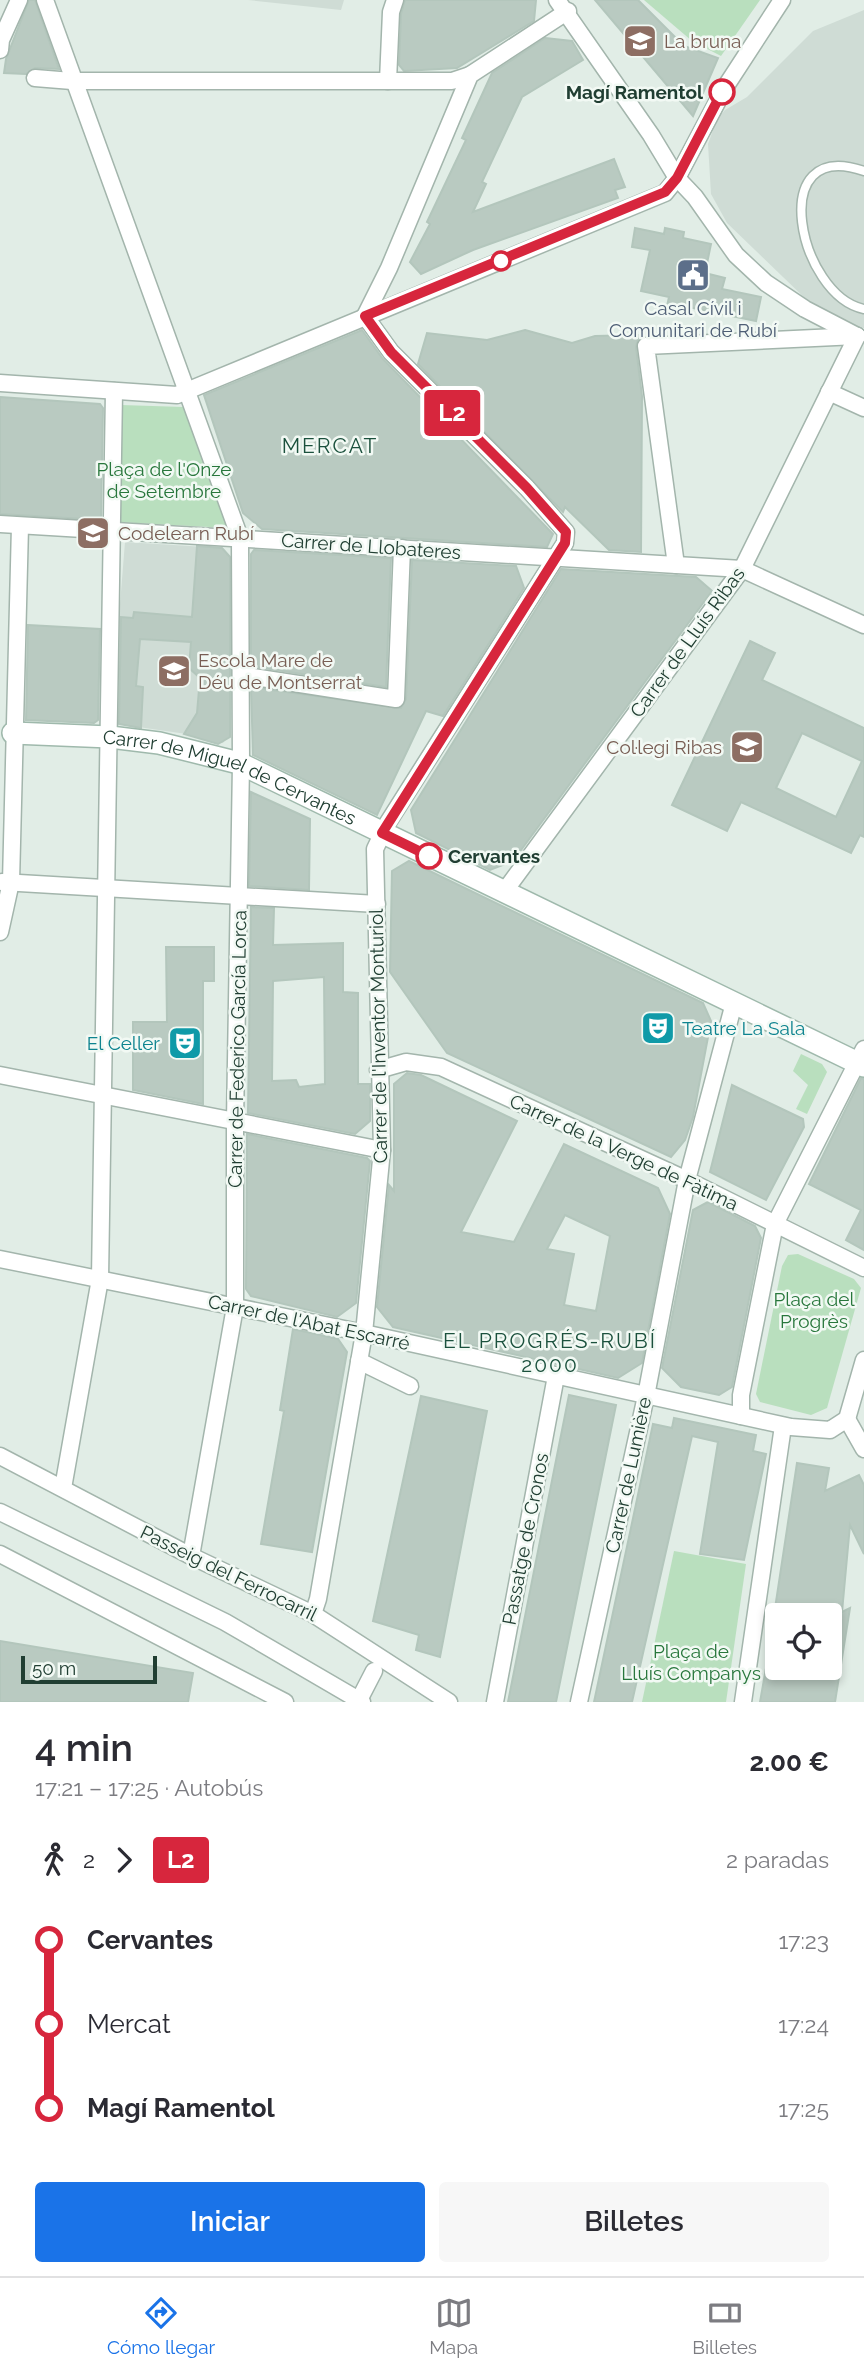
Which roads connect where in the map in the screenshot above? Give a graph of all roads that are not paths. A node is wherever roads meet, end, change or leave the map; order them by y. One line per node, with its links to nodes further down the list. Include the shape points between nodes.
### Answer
1 (19, 0): 7 (street)
2 (45, 0): 10 (street, Carrer de Federico García Lorca)
3 (395, 0): 11 (street)
4 (581, 0): 6 (street)
5 (782, 0): 13 (street, via 724,89)
6 (565, 8): 8 (street); 13 (street)
7 (0, 50)
8 (470, 75): 11 (street, via 452,81); 16 (street)
9 (35, 78): 10 (street)
10 (72, 81): 11 (street); 20 (street, Carrer de Federico García Lorca)
11 (388, 81)
12 (864, 171): 14 (lane, via 845,166 818,170 803,186 800,211 813,260 826,286)
13 (677, 178): 16 (street, via 665,192); 17 (street, via 736,255 766,283)
14 (849, 306): 15 (lane); 17 (lane)
15 (864, 309)
16 (365, 316): 20 (street); 29 (street, via 391,352 566,532 565,543)
17 (836, 324): 18 (street)
18 (861, 336): 22 (street, Carrer de Lluís Ribas); 30 (street, via 646,346)
19 (0, 383): 21 (street)
20 (188, 390): 21 (street, via 177,395); 27 (street, Carrer de Federico García Lorca)
21 (114, 391): 26 (street)
22 (830, 392): 23 (street); 31 (street, Carrer de Lluís Ribas)
23 (864, 408)
24 (0, 524): 25 (street, Carrer de Llobateres)
25 (20, 526): 26 (street, Carrer de Llobateres); 34 (street)
26 (111, 531): 27 (street, Carrer de Llobateres); 35 (street)
27 (240, 538): 28 (street, Carrer de Llobateres); 33 (street, Carrer de Federico García Lorca)
28 (402, 548): 29 (street, Carrer de Llobateres); 33 (street, via 396,699)
29 (554, 558): 30 (street, Carrer de Llobateres); 37 (street)
30 (677, 565): 31 (street, Carrer de Llobateres)
31 (743, 569): 32 (street); 40 (street, Carrer de Lluís Ribas)
32 (864, 625)
33 (241, 675): 36 (street, Carrer de Federico García Lorca)
34 (6, 732): 35 (street, Carrer de Miguel de Cervantes); 38 (street)
35 (110, 737): 36 (street, Carrer de Miguel de Cervantes, via 159,743); 39 (street)
36 (241, 764): 37 (street, Carrer de Miguel de Cervantes); 41 (street, Carrer de Federico García Lorca)
37 (382, 833): 40 (street, Carrer de Miguel de Cervantes); 42 (street, Carrer de l'Inventor Monturiol, via 376,849)
38 (5, 882): 39 (street); 43 (street)
39 (104, 888): 41 (street); 48 (street)
40 (504, 892): 44 (street, Carrer de Miguel de Cervantes)
41 (239, 895): 42 (street); 49 (street, Carrer de Federico García Lorca)
42 (377, 904): 46 (street, Carrer de l'Inventor Monturiol)
43 (0, 932)
44 (734, 1003): 45 (street, Carrer de Miguel de Cervantes); 51 (street, Carrer de Lumière)
45 (862, 1059): 52 (street)
46 (379, 1070): 50 (street, Carrer de l'Inventor Monturiol); 51 (street, Carrer de la Verge de Fàtima, via 407,1062 441,1067)
47 (0, 1075): 48 (street)
48 (101, 1095): 49 (street); 55 (street)
49 (234, 1121): 50 (street); 56 (street, Carrer de Federico García Lorca)
50 (382, 1150): 57 (street, Carrer de l'Inventor Monturiol)
51 (687, 1180): 52 (street, Carrer de la Verge de Fàtima); 62 (street, Carrer de Lumière)
52 (775, 1224): 54 (street, Carrer de la Verge de Fàtima); 63 (street, via 741,1395)
53 (0, 1259): 55 (street, Carrer de l'Abat Escarré)
54 (864, 1268)
55 (100, 1279): 56 (street, Carrer de l'Abat Escarré); 68 (street)
56 (235, 1307): 57 (street, Carrer de l'Abat Escarré); 71 (street, Carrer de Federico García Lorca)
57 (364, 1333): 59 (street, Carrer de l'Inventor Monturiol); 60 (street, Carrer de l'Abat Escarré)
58 (864, 1360): 64 (street)
59 (359, 1361): 61 (street); 72 (street, Carrer de l'Inventor Monturiol)
60 (556, 1376): 62 (street, Carrer de l'Abat Escarré); 77 (street, Passatge de Cronos)
61 (410, 1386)
62 (646, 1396): 63 (street, Carrer de l'Abat Escarré); 78 (street, Carrer de Lumière)
63 (741, 1416): 65 (street, Carrer de l'Abat Escarré)
64 (847, 1419): 65 (street, Carrer de l'Abat Escarré, via 830,1430); 66 (street)
65 (783, 1426): 79 (street)
66 (864, 1449)
67 (0, 1456): 68 (street, Passeig del Ferrocarril)
68 (63, 1488): 71 (street, Passeig del Ferrocarril)
69 (0, 1512): 74 (street, via 225,1622)
70 (0, 1554): 75 (street)
71 (191, 1556): 72 (street, Passeig del Ferrocarril)
72 (313, 1614): 76 (street, Passeig del Ferrocarril)
73 (374, 1671): 74 (street)
74 (360, 1701)
75 (285, 1702)
76 (449, 1702)
77 (495, 1702)
78 (579, 1702)
79 (743, 1702)

